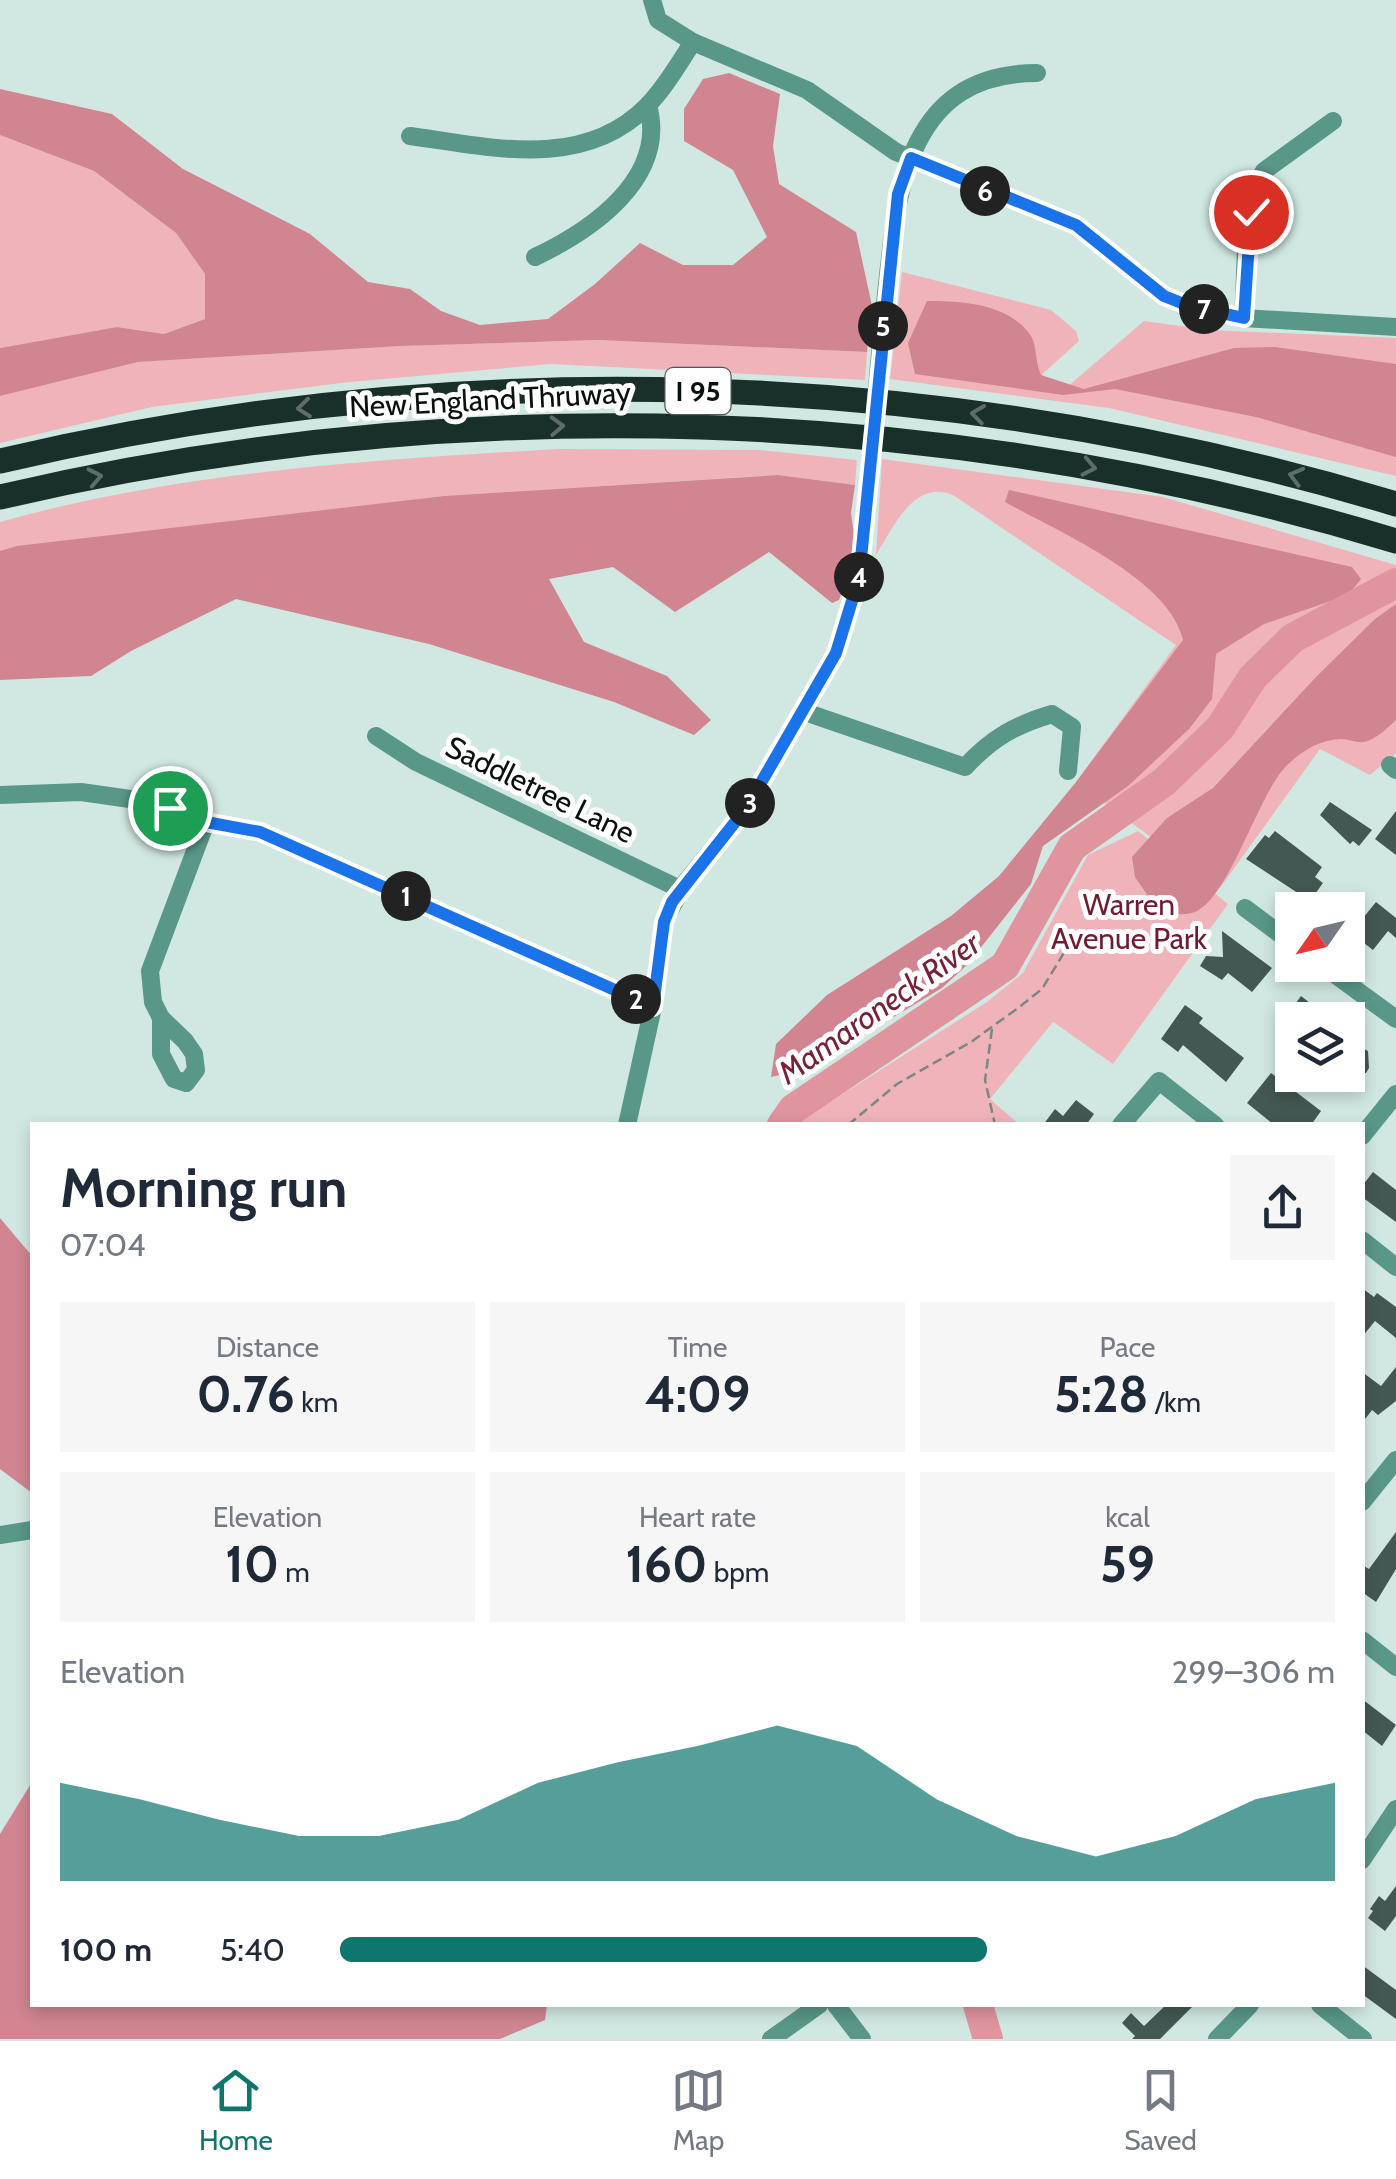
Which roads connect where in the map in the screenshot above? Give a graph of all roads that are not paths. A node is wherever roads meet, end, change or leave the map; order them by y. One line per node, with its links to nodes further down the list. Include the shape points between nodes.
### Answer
1 (652, 0): 2 (street, via 658,20)
2 (693, 42): 4 (street); 7 (street, via 808,90)
3 (1037, 73): 7 (street, via 980,82 943,106 922,128)
4 (648, 105): 6 (street, via 616,131 550,150); 8 (street, via 653,124 640,172 594,226)
5 (1332, 122): 9 (street, via 1258,182)
6 (410, 136)
7 (911, 158): 9 (street, via 1076,225 1164,296); 15 (street, bridge, via 898,194 859,578 836,653)
8 (535, 257)
9 (1244, 318): 10 (street)
10 (1396, 327)
11 (0, 461): 13 (highway, New England Thruway / I 95, one-way to 11, via 1244,463 1055,425 858,400 688,390 521,391 322,406 157,429)
12 (0, 498): 14 (highway, New England Thruway / I 95, one-way to 14, via 210,456 362,437 703,426 887,439 1068,463)
13 (1393, 503)
14 (1396, 541)
15 (802, 711): 17 (street, via 965,767 989,741 1052,714 1072,728); 20 (street, via 747,807)
16 (376, 736): 20 (street, Saddletree Lane, via 416,762)
17 (1068, 771)
18 (0, 794): 19 (street, via 81,792 144,801)
19 (206, 822): 24 (street, via 260,832); 25 (street, via 150,971)
20 (682, 890): 24 (street, via 664,922)
21 (1245, 908): 22 (street)
22 (1275, 930)
23 (1345, 982): 26 (street)
24 (653, 1007): 28 (street)
25 (161, 1018)
26 (1396, 1019)
27 (1396, 1094): 31 (street)
28 (628, 1122)
29 (1124, 1122): 30 (street, via 1159,1081)
30 (1211, 1122)
31 (1365, 1132)
32 (1365, 1242): 33 (street)
33 (1396, 1266)
34 (1396, 1460): 35 (street)
35 (1365, 1498)
36 (30, 1530): 37 (street)
37 (0, 1535)
38 (1365, 1642): 39 (street)
39 (1396, 1667)
40 (1396, 1810): 41 (street)
41 (1365, 1856)
42 (816, 2007): 46 (street)
43 (838, 2007): 47 (street)
44 (1248, 2007): 48 (street)
45 (1323, 2007): 49 (street)
46 (770, 2039)
47 (862, 2039)
48 (1217, 2039)
49 (1364, 2039)

